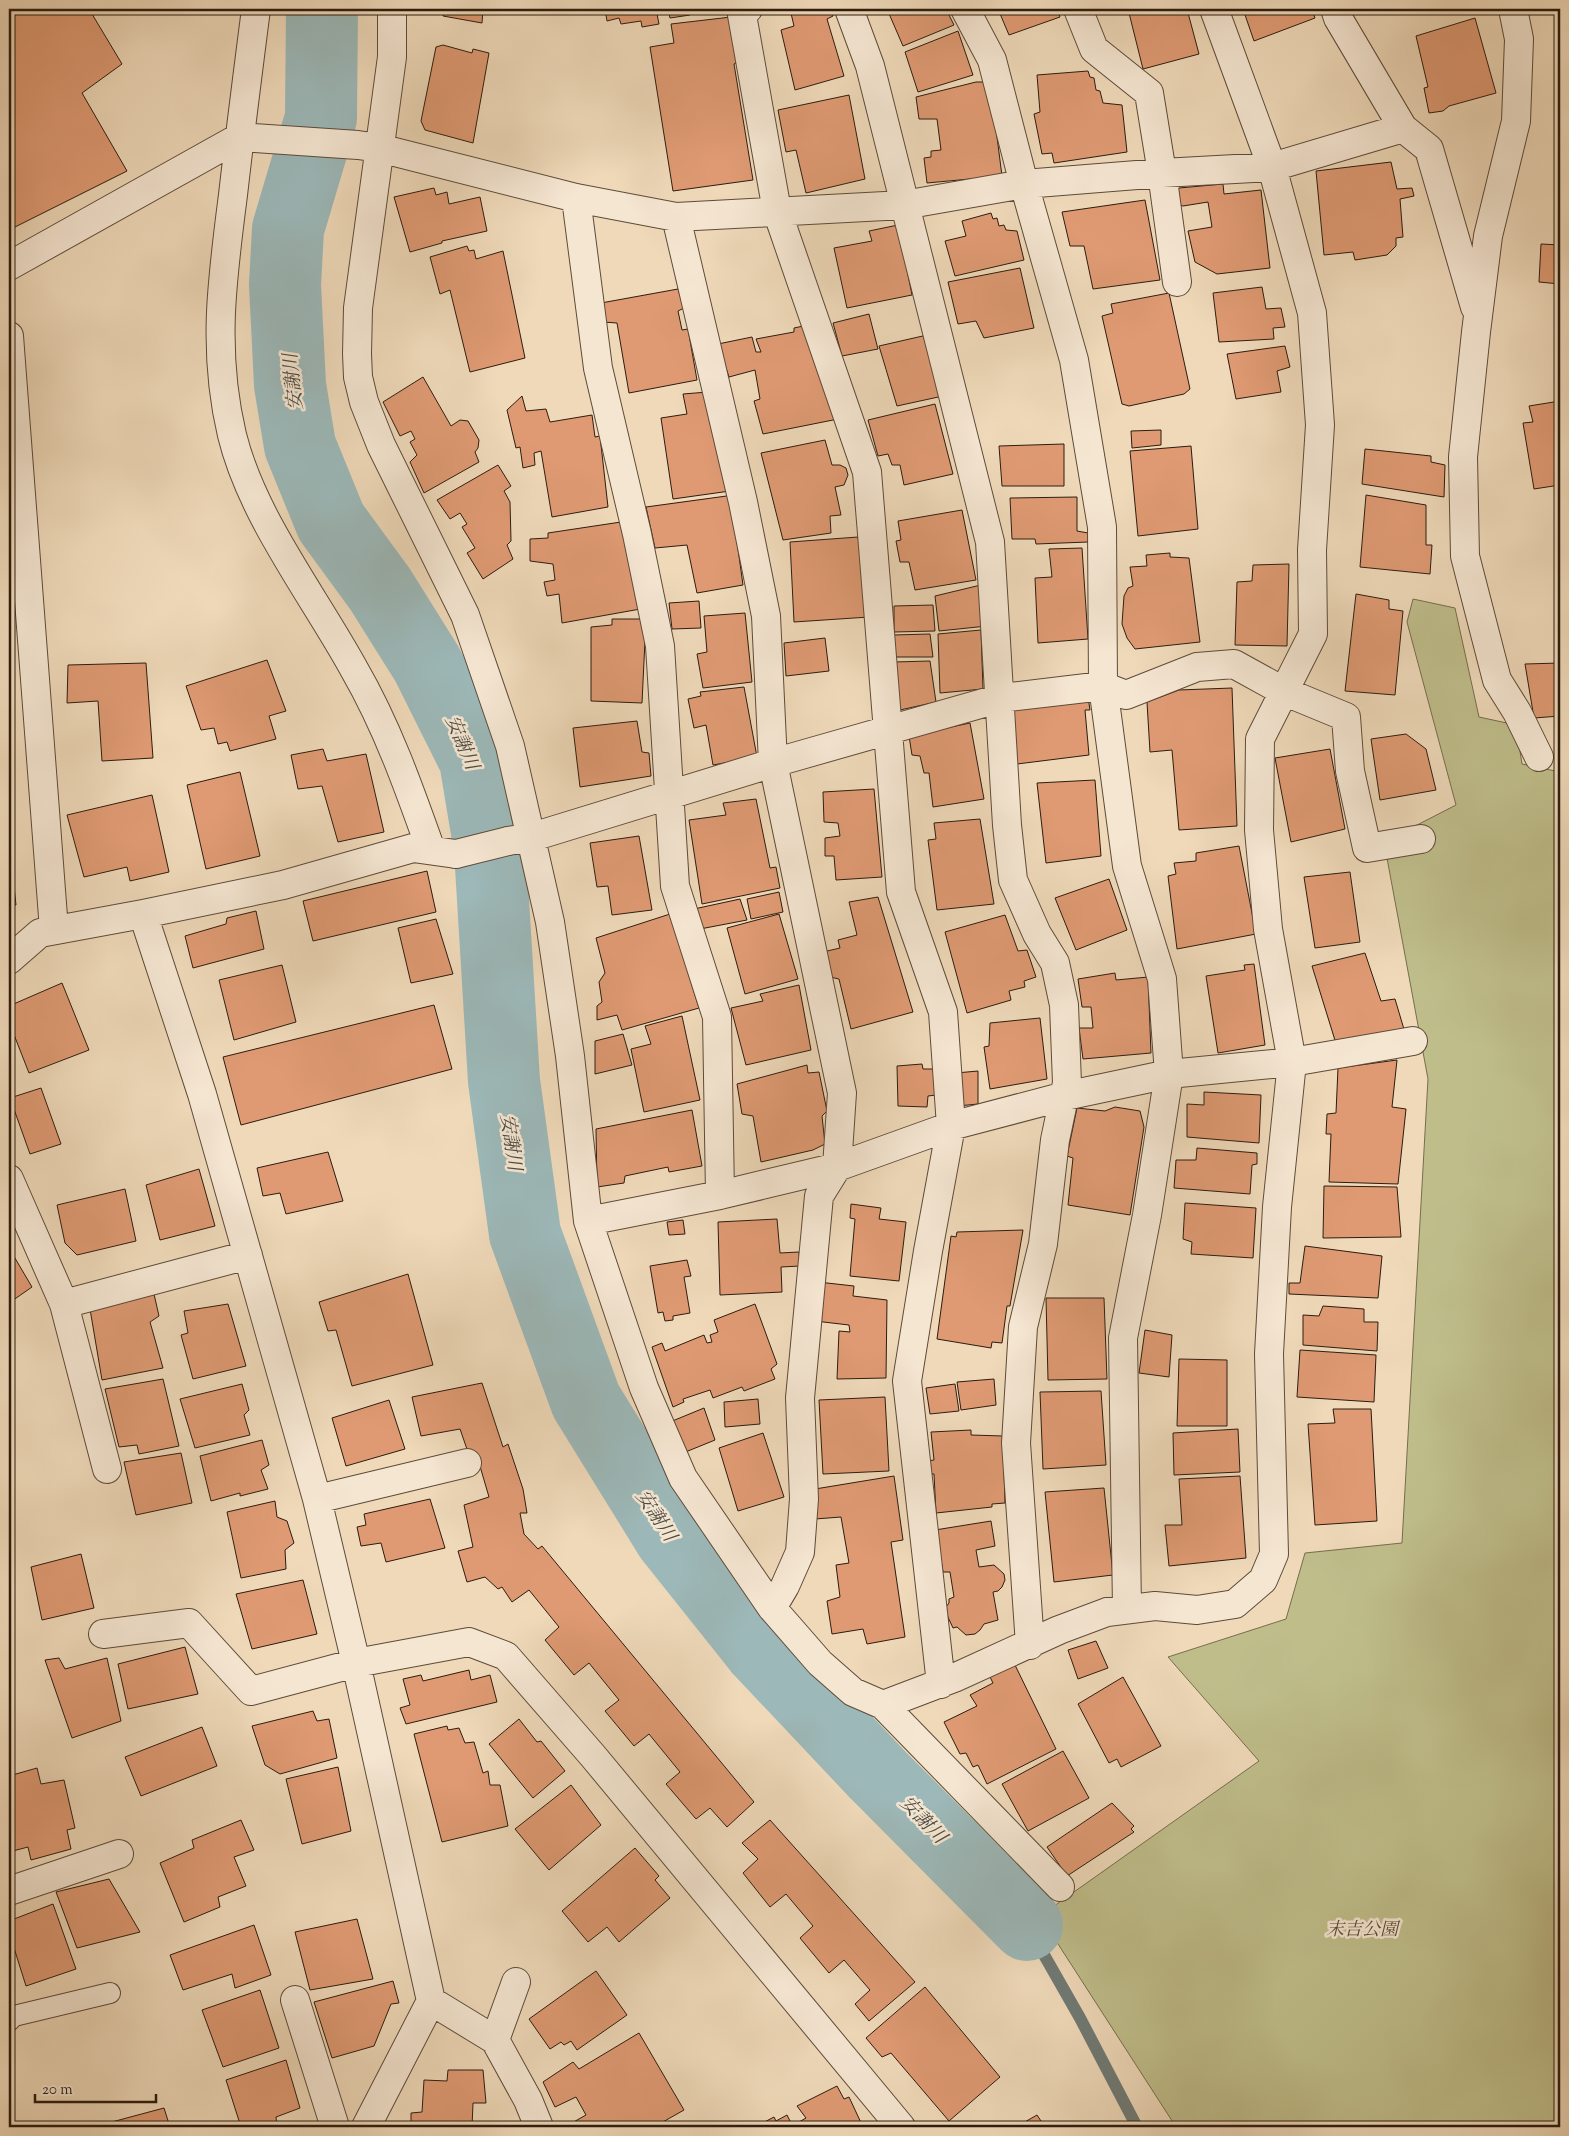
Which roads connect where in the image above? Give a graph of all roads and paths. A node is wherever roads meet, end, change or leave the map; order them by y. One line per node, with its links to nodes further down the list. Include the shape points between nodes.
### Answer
1 (256, 9): 11 (street)
2 (392, 9): 12 (street, via 392,57)
3 (748, 9): 18 (street, via 742,15)
4 (848, 9): 17 (street, via 870,66)
5 (965, 9): 15 (street, via 992,60)
6 (1078, 9): 14 (street, via 1094,49 1149,93)
7 (1214, 9): 13 (street)
8 (1335, 9): 10 (street)
9 (1513, 9): 22 (street, via 1519,39 1516,121 1488,236)
10 (1403, 128): 13 (street); 22 (street, via 1429,149)
11 (240, 137): 12 (street); 20 (street); 33 (street, via 222,280 219,333 222,386 232,438 270,527 355,670)
12 (368, 146): 16 (street); 32 (street, via 356,330 358,377 364,402 382,445 465,615 510,746)
13 (1272, 167): 14 (street); 25 (street, via 1312,313 1320,425 1312,550 1313,634)
14 (1162, 173): 15 (street); 21 (street)
15 (1024, 184): 17 (street); 24 (street, via 1074,360 1102,527)
16 (576, 198): 19 (street); 30 (street, via 598,368 660,646)
17 (904, 205): 18 (street); 26 (street, via 990,542)
18 (777, 211): 19 (street); 27 (street, via 867,472)
19 (676, 217): 29 (street, via 743,502 766,616)
20 (9, 266)
21 (1176, 282)
22 (1478, 318): 28 (street, via 1463,457 1465,556 1497,680)
23 (9, 336): 35 (street)
24 (1103, 686): 25 (street, via 1126,696 1198,666 1234,664); 26 (street); 39 (street, via 1127,866 1162,979)
25 (1283, 691): 31 (street, via 1346,717 1350,771 1367,848); 38 (street, via 1260,739 1259,830 1268,930)
26 (1001, 698): 27 (street); 40 (street, via 1013,880 1055,962 1064,1005 1067,1083)
27 (888, 730): 29 (street); 41 (street, via 901,892 943,1012)
28 (1539, 757)
29 (773, 763): 30 (street); 42 (street, via 842,1093)
30 (670, 795): 32 (street); 44 (street, via 675,886 717,1017)
31 (1421, 838)
32 (518, 840): 33 (street); 45 (street, via 551,931 570,1056)
33 (443, 852): 34 (street, via 413,848 283,885)
34 (143, 914): 35 (street); 46 (street, via 202,1094)
35 (54, 930): 36 (street, via 40,933)
36 (9, 960)
37 (1413, 1041): 38 (street)
38 (1292, 1062): 39 (street); 52 (street, via 1277,1207 1269,1354 1274,1554 1264,1580 1235,1604 1197,1610 1155,1606)
39 (1169, 1074): 40 (street); 52 (street, via 1147,1216 1122,1338)
40 (1064, 1096): 41 (street); 54 (street, via 1055,1140 1043,1244 1023,1327 1016,1443)
41 (951, 1126): 42 (street); 56 (street, via 907,1381)
42 (837, 1167): 44 (street); 51 (street, via 819,1196 800,1398 804,1499 800,1552)
43 (9, 1179): 47 (street)
44 (720, 1195): 45 (street)
45 (588, 1221): 51 (street, via 644,1388 683,1478)
46 (248, 1255): 47 (street); 50 (street)
47 (64, 1304): 49 (street)
48 (467, 1463): 50 (street)
49 (107, 1469)
50 (318, 1499): 55 (street)
51 (772, 1608): 57 (street, via 820,1663 853,1692)
52 (1127, 1610): 54 (street, via 1106,1612)
53 (104, 1634): 55 (street, via 189,1623 251,1691)
54 (1030, 1645): 56 (street)
55 (356, 1663): 64 (street); 70 (street, via 470,1642 506,1656)
56 (941, 1684): 57 (street)
57 (883, 1706): 59 (street)
58 (119, 1854): 60 (street)
59 (1060, 1887)
60 (9, 1891)
61 (516, 1982): 66 (street)
62 (110, 1993): 65 (lane, via 14,2016)
63 (295, 2000): 67 (street)
64 (431, 2001): 66 (street); 68 (street)
65 (9, 2021)
66 (495, 2040): 69 (street)
67 (335, 2127)
68 (366, 2127)
69 (540, 2127)
70 (901, 2127)

